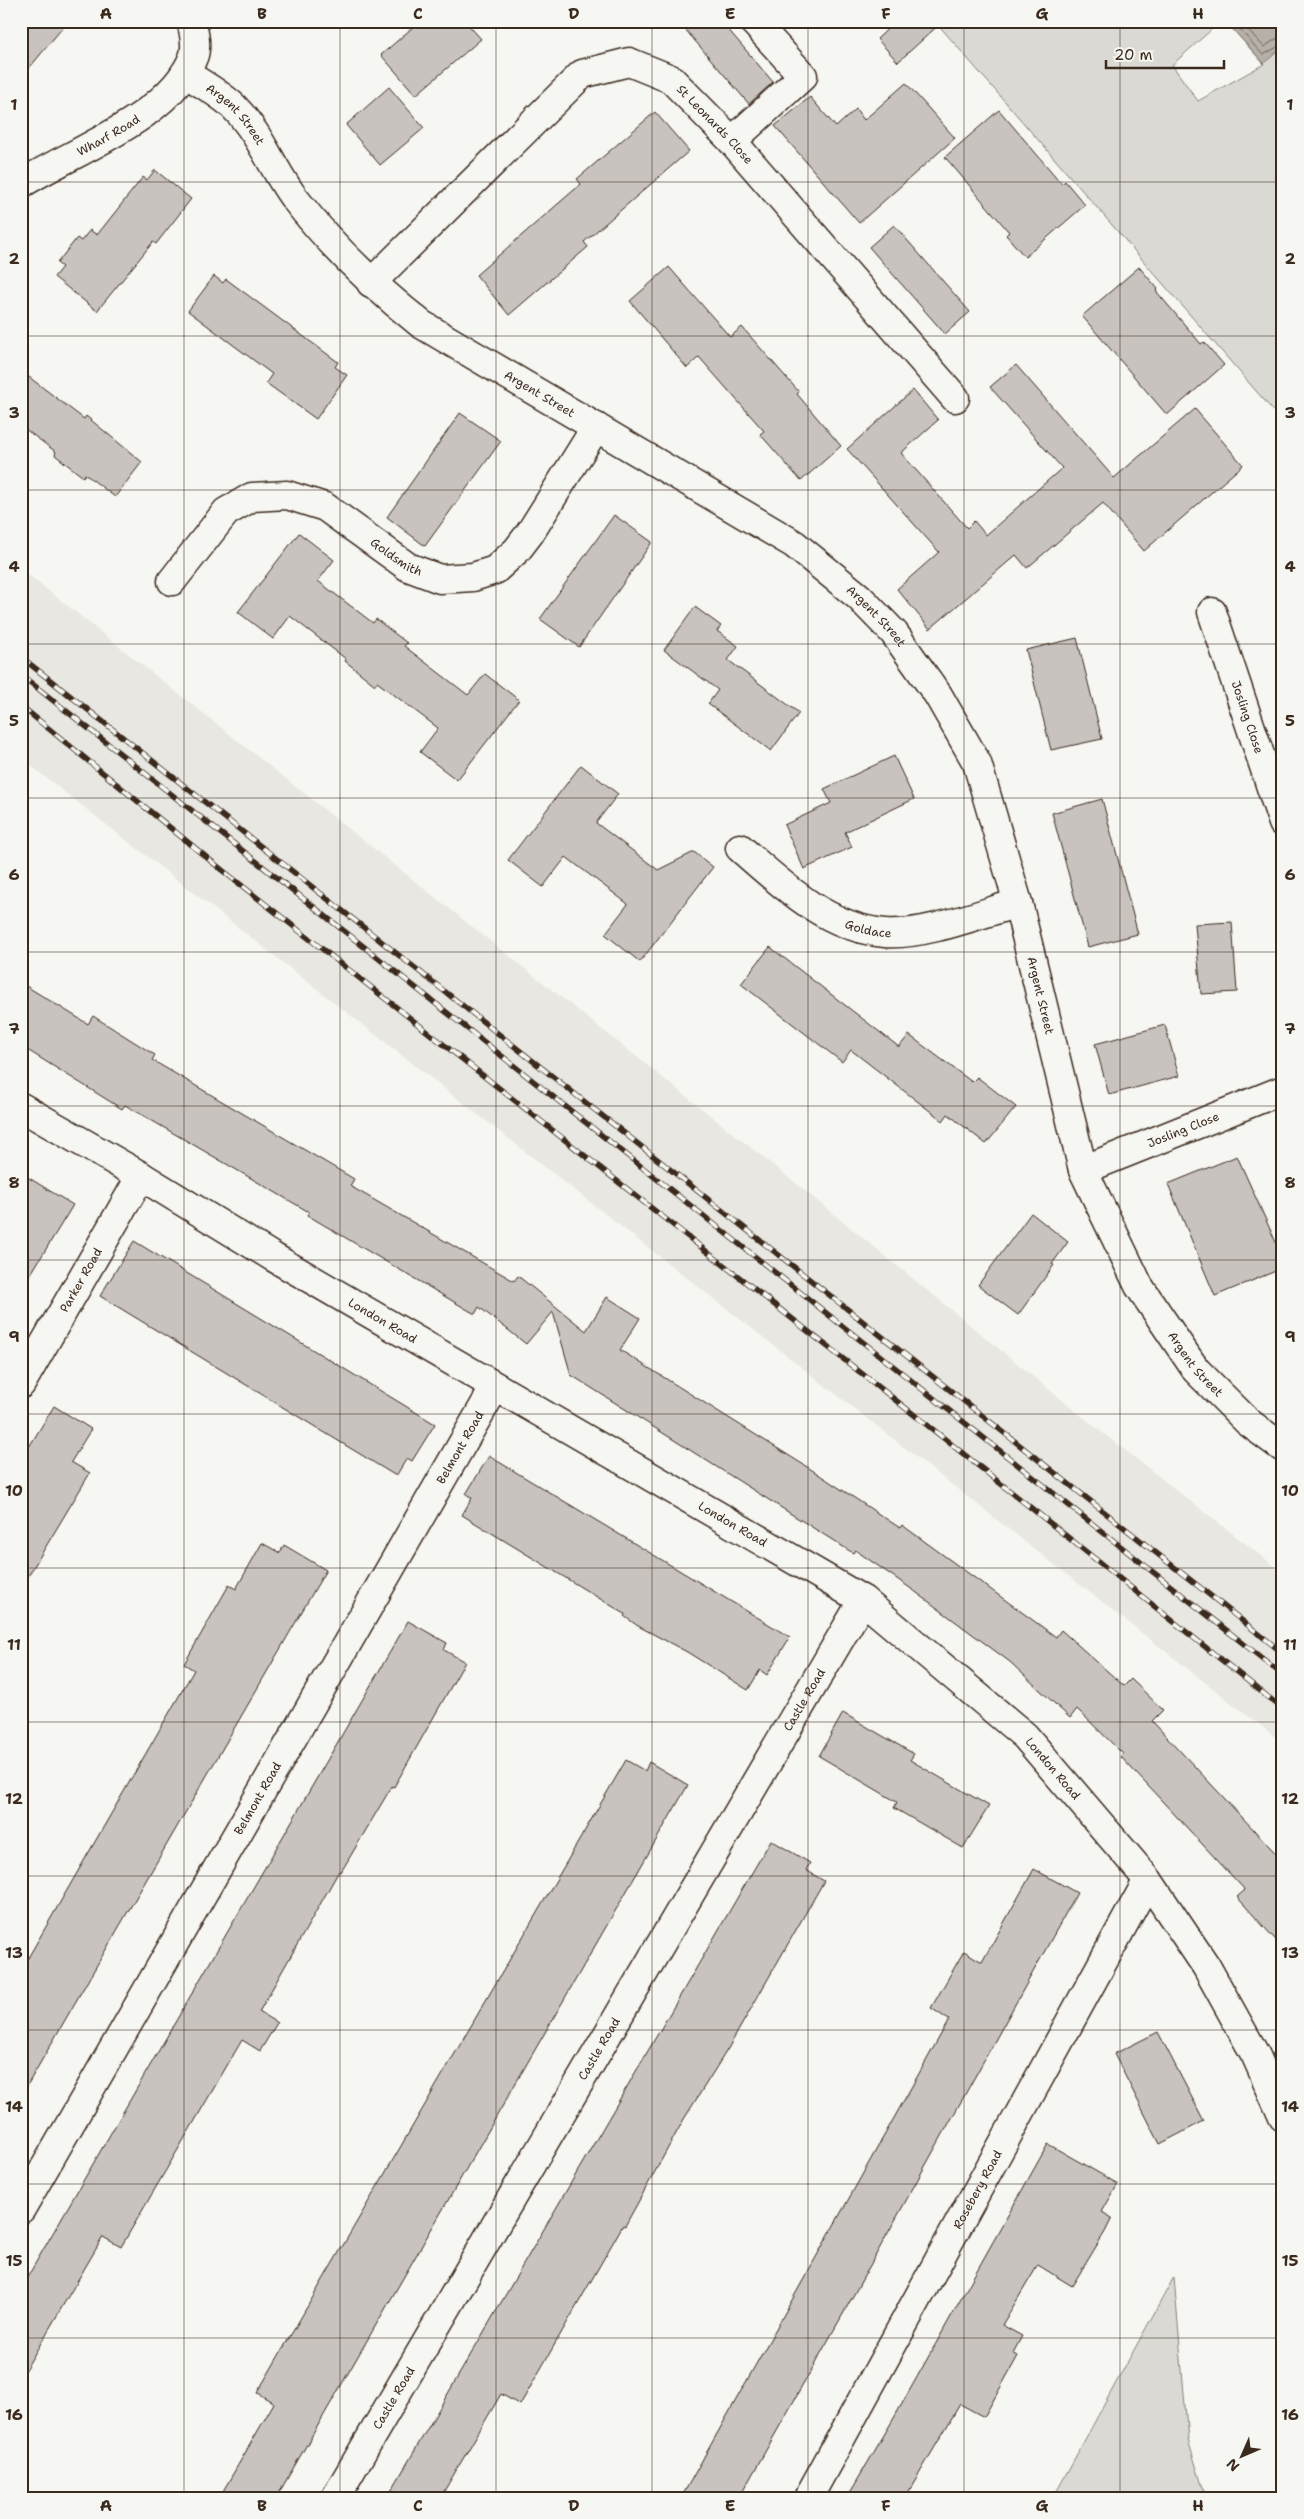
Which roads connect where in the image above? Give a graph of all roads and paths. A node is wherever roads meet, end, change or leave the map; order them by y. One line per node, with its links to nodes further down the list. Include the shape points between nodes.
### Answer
1 (191, 21): 3 (street, via 195,37 194,54)
2 (753, 21): 4 (street, via 804,76)
3 (185, 72): 5 (street, Wharf Road, via 170,94 143,114); 6 (street, Argent Street, via 234,107 294,198 335,248)
4 (732, 141): 6 (street, St Leonards Close, via 671,79 629,62 582,74); 7 (street, St Leonards Close)
5 (21, 184)
6 (371, 284): 8 (street, Argent Street, via 421,324)
7 (955, 398)
8 (596, 427): 9 (street, Goldsmith, via 530,533 495,570 473,577 440,579 408,567 325,507 287,495 252,497 226,512); 13 (street, Argent Street, via 794,544 859,597 894,633 938,695 977,763)
9 (172, 581)
10 (1212, 612): 11 (street, Josling Close)
11 (1283, 823)
12 (740, 848): 13 (street, Goldace, via 787,890 819,911 853,927 886,933 927,929)
13 (1018, 903): 16 (street, Argent Street)
14 (1283, 1090): 16 (street, Josling Close)
15 (21, 1107): 17 (street, London Road)
16 (1083, 1170): 20 (street, Argent Street, via 1139,1286 1196,1370 1248,1422)
17 (141, 1176): 18 (street, Parker Road); 19 (street, London Road)
18 (21, 1384)
19 (495, 1387): 21 (street, London Road); 24 (street, Belmont Road)
20 (1283, 1448)
21 (863, 1600): 22 (street, London Road, via 1025,1736); 25 (street, Castle Road)
22 (1148, 1880): 23 (street, London Road, via 1206,1966 1256,2056); 26 (street, Rosebery Road)
23 (1283, 2117)
24 (21, 2210)
25 (335, 2498)
26 (808, 2498)

